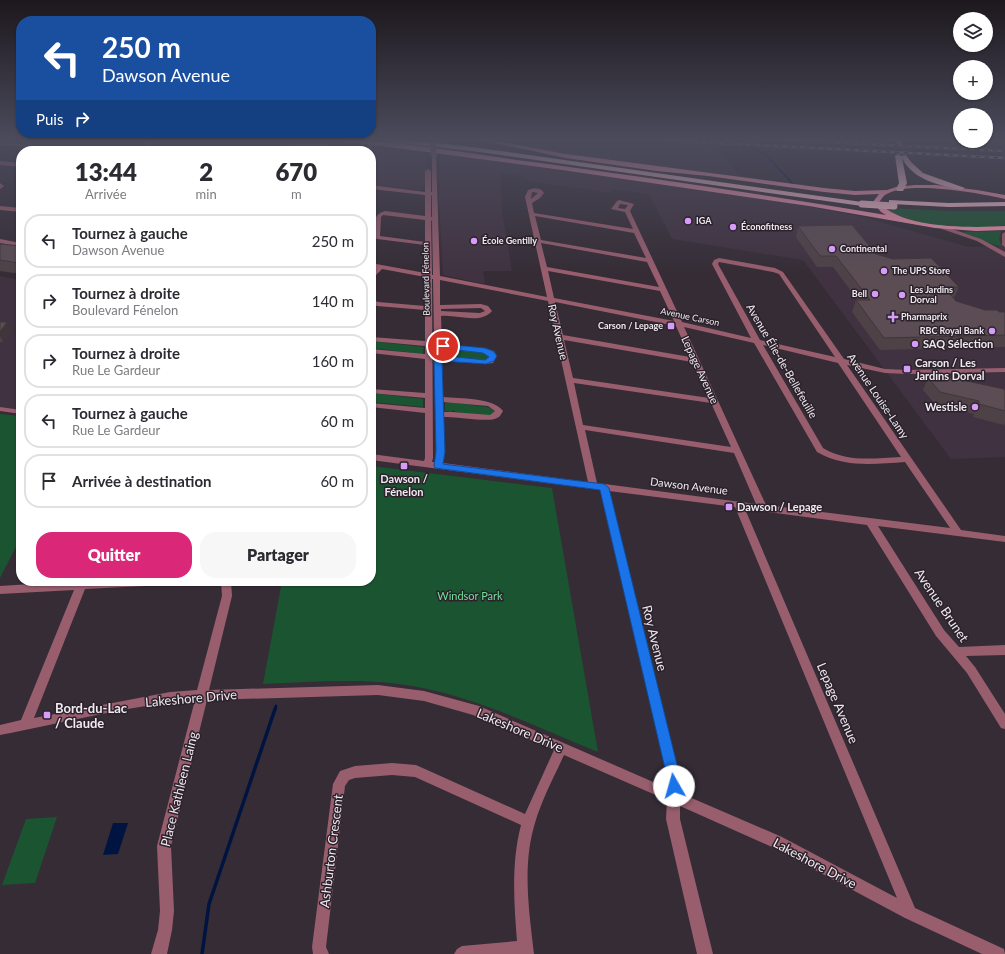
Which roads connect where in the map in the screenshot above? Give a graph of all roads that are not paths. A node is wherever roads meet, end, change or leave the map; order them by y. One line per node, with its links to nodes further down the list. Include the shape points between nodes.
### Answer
1 (427, 185): 15 (street, Boulevard Fénelon)
2 (433, 185): 16 (street, Boulevard Fénelon)
3 (679, 185): 29 (main road)
4 (729, 185): 19 (highway)
5 (746, 185): 10 (highway)
6 (749, 185): 10 (highway)
7 (782, 185): 14 (main road, via 829,191)
8 (902, 185): 13 (highway)
9 (948, 185): 12 (highway)
10 (757, 186): 19 (highway)
11 (376, 188): 15 (street)
12 (961, 188): 13 (main road); 17 (main road)
13 (900, 189): 14 (main road)
14 (889, 192): 29 (main road, via 878,198 877,204 884,211)
15 (427, 194): 16 (street); 27 (street, Boulevard Fénelon)
16 (434, 194): 28 (street, Boulevard Fénelon)
17 (1004, 196)
18 (529, 202): 26 (street, Roy Avenue)
19 (862, 202): 20 (highway, bridge)
20 (893, 204): 21 (highway); 23 (highway, via 951,209)
21 (1005, 204)
22 (0, 208): 24 (street)
23 (1005, 209)
24 (16, 210)
25 (627, 211): 32 (street, Lepage Avenue)
26 (532, 214): 32 (street); 34 (street, Roy Avenue)
27 (428, 218): 28 (street); 36 (street, Boulevard Fénelon); 36 (street, via 382,214 378,217 376,236)
28 (435, 219): 44 (street, Boulevard Fénelon)
29 (900, 219): 30 (main road)
30 (941, 227): 31 (main road, via 976,230); 37 (street, via 979,240)
31 (1005, 228)
32 (637, 232): 38 (street, Lepage Avenue)
33 (0, 241): 35 (street)
34 (538, 241): 38 (street); 41 (street, Roy Avenue)
35 (16, 243)
36 (428, 244): 44 (street, Boulevard Fénelon)
37 (1005, 255)
38 (650, 261): 45 (street, Lepage Avenue)
39 (376, 266): 40 (street, Avenue Carson)
40 (381, 267): 43 (street); 44 (street, Avenue Carson)
41 (544, 268): 45 (street); 46 (street, Roy Avenue)
42 (779, 271): 53 (street, Avenue Élie-de-Bellefeuille, via 719,260 715,264); 60 (street, Avenue Louise-Lamy)
43 (376, 272)
44 (432, 277): 46 (street, Avenue Carson); 48 (street, Boulevard Fénelon); 49 (street, Boulevard Fénelon)
45 (664, 290): 50 (street, Lepage Avenue)
46 (551, 300): 50 (street, Avenue Carson); 51 (street, Roy Avenue)
47 (376, 304): 48 (street)
48 (428, 308): 54 (street, Boulevard Fénelon)
49 (437, 310): 49 (street, via 480,316 489,311 479,306); 55 (street, Boulevard Fénelon)
50 (679, 324): 53 (street, Avenue Carson); 59 (street, Lepage Avenue)
51 (560, 337): 59 (street); 62 (street, Roy Avenue)
52 (376, 339): 54 (street)
53 (758, 342): 60 (street, Avenue Carson); 75 (street, Avenue Élie-de-Bellefeuille, via 820,450 827,455 849,461)
54 (429, 344): 57 (street, Boulevard Fénelon)
55 (438, 346): 58 (street, Boulevard Fénelon); 58 (street, via 485,351 493,356 486,362)
56 (376, 352): 57 (street)
57 (429, 357): 64 (street, Boulevard Fénelon)
58 (438, 360): 65 (street, Boulevard Fénelon)
59 (695, 360): 66 (street, Lepage Avenue)
60 (841, 361): 61 (street, Avenue Carson, via 894,372); 75 (street, Avenue Louise-Lamy)
61 (1005, 370)
62 (569, 380): 66 (street); 72 (street, Roy Avenue)
63 (376, 391): 64 (street)
64 (429, 396): 70 (street, Boulevard Fénelon)
65 (439, 399): 71 (street, Boulevard Fénelon); 71 (street, via 493,405 499,412 494,418)
66 (714, 402): 73 (street, Lepage Avenue)
67 (376, 406): 70 (street)
68 (0, 409): 69 (street)
69 (16, 411)
70 (429, 411): 76 (street, Boulevard Fénelon)
71 (439, 415): 77 (street, Boulevard Fénelon)
72 (580, 427): 73 (street); 78 (street, Roy Avenue)
73 (737, 451): 80 (street, Lepage Avenue)
74 (376, 458): 76 (street, Dawson Avenue)
75 (907, 459): 82 (street, Avenue Louise-Lamy)
76 (427, 465): 77 (street, Dawson Avenue)
77 (438, 466): 78 (street, Dawson Avenue)
78 (599, 487): 79 (street, Dawson Avenue); 95 (street, Roy Avenue, via 674,777)
79 (739, 505): 80 (street, Dawson Avenue); 97 (street, Lepage Avenue)
80 (763, 508): 81 (street, Dawson Avenue)
81 (870, 521): 82 (street, Dawson Avenue); 89 (street, Avenue Brunet, via 940,633)
82 (958, 533): 83 (street, Dawson Avenue)
83 (1005, 539)
84 (45, 586): 87 (street)
85 (81, 586): 92 (street)
86 (226, 586): 90 (street, Place Kathleen Laing, via 227,596)
87 (0, 590)
88 (1005, 650): 89 (street)
89 (956, 652): 91 (street, Avenue Brunet, via 979,681)
90 (202, 695): 92 (street, Lakeshore Drive, via 170,697); 94 (street, Lakeshore Drive, via 361,689 402,692 475,710); 99 (street, Place Kathleen Laing, via 164,846 162,861 168,906)
91 (1005, 724)
92 (25, 725): 93 (street, Lakeshore Drive)
93 (0, 730)
94 (562, 747): 95 (street, Lakeshore Drive); 96 (street)
95 (674, 796): 97 (street, Lakeshore Drive, via 777,842); 102 (street, Roy Avenue, via 674,818)
96 (528, 822): 98 (street, via 521,865); 100 (street, Ashburton Crescent, via 416,772 392,769 345,775 339,784 319,947)
97 (910, 913): 103 (street, Lakeshore Drive)
98 (525, 951): 101 (street)
99 (159, 954)
100 (321, 954)
101 (462, 954)
102 (705, 954)
103 (997, 954)

